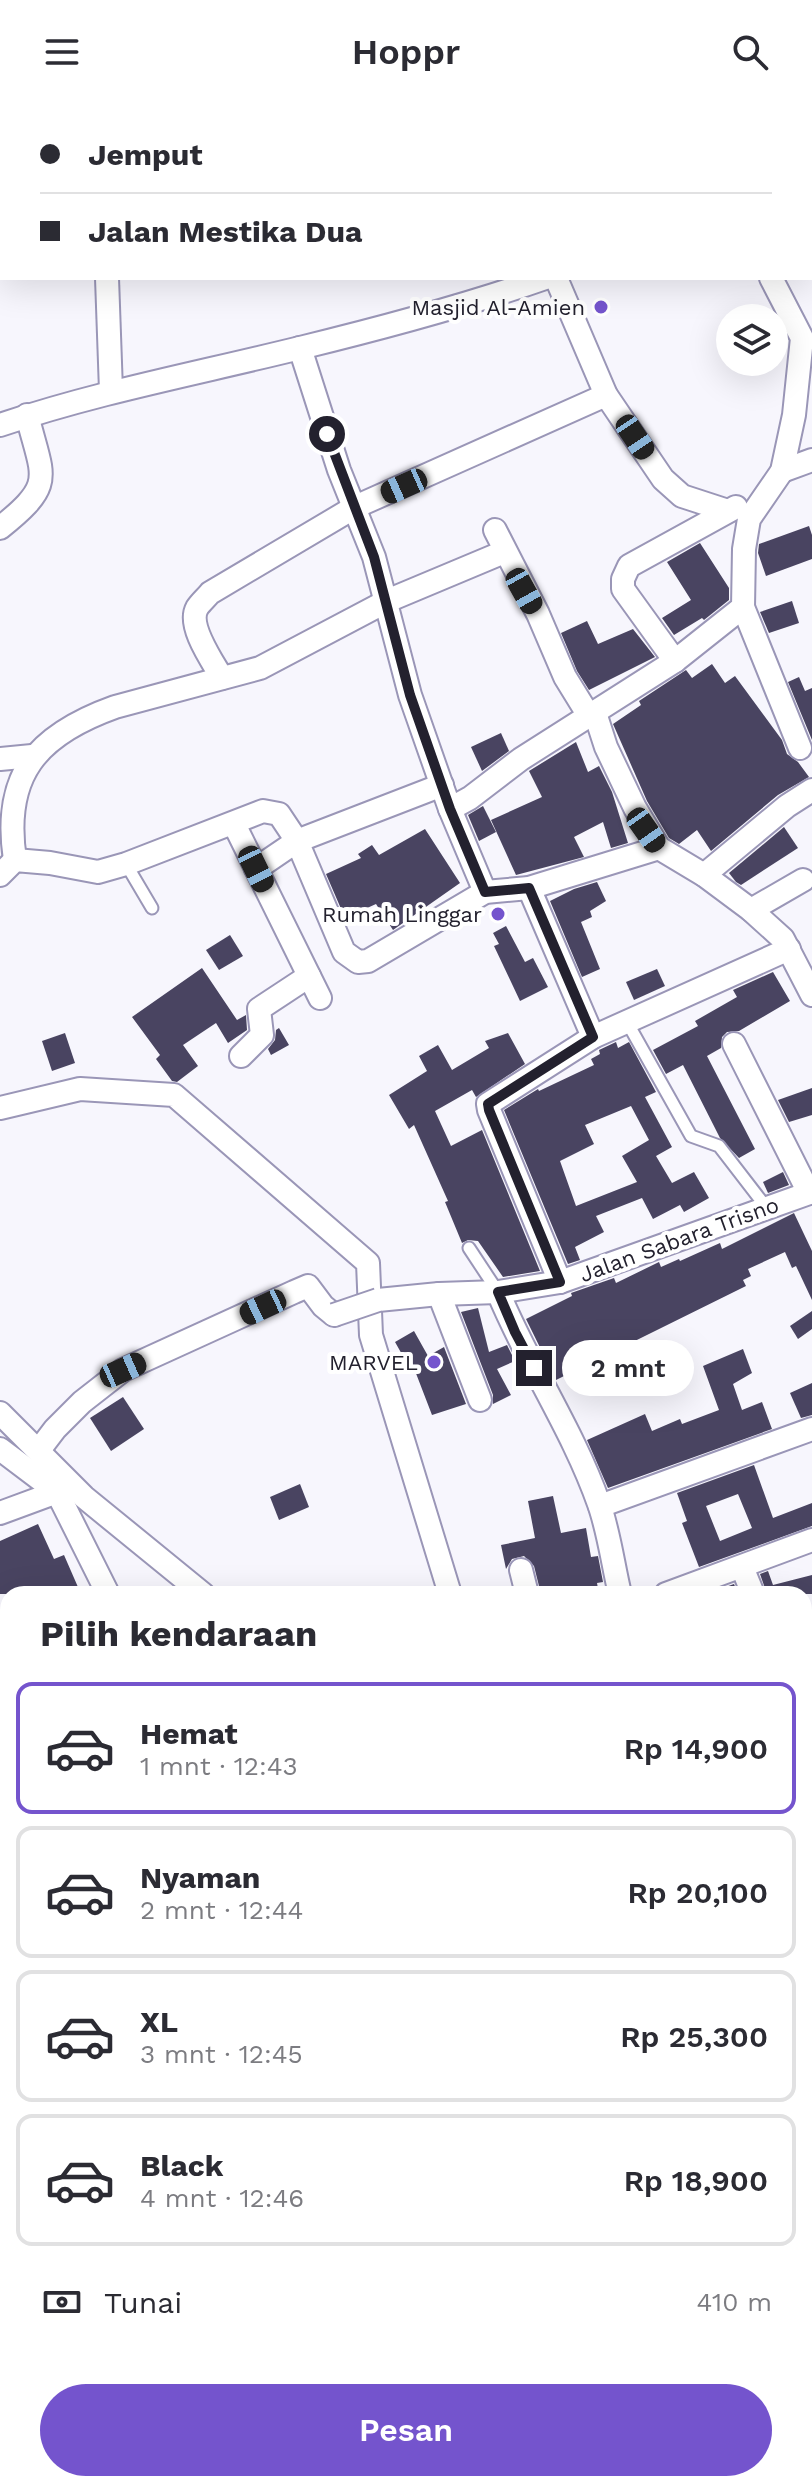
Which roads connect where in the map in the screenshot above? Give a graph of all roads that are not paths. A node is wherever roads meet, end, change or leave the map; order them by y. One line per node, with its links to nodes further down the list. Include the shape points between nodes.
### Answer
1 (107, 280): 7 (street)
2 (538, 280): 5 (street)
3 (557, 280): 8 (street)
4 (772, 280): 6 (street)
5 (300, 348): 7 (street); 13 (street)
6 (807, 348): 12 (street)
7 (111, 391): 9 (street)
8 (606, 395): 13 (street); 14 (street, via 663,479 682,496)
9 (27, 415): 10 (street); 15 (street, via 41,484 29,504)
10 (0, 425)
11 (812, 460): 12 (street)
12 (775, 480): 14 (street); 19 (street, via 749,519)
13 (355, 507): 18 (street); 21 (street, via 210,593 197,607 194,621)
14 (728, 511): 20 (street, via 629,566 623,579 623,589)
15 (0, 528)
16 (495, 530): 17 (street)
17 (504, 552): 18 (street); 22 (street, via 565,677)
18 (387, 601): 21 (street, via 260,668); 26 (street, via 410,695)
19 (743, 607): 20 (street); 23 (street)
20 (675, 661): 22 (street)
21 (222, 678): 24 (street, via 92,715)
22 (592, 715): 28 (street); 31 (street)
23 (800, 748)
24 (32, 756): 25 (street); 33 (street, via 16,793)
25 (0, 759)
26 (442, 785): 28 (street); 30 (street)
27 (812, 790): 35 (street)
28 (450, 809): 38 (street)
29 (234, 824): 30 (street, via 271,811 279,814); 32 (street); 34 (street)
30 (297, 841): 34 (street); 38 (street, via 344,952 358,962)
31 (659, 848): 35 (street); 37 (street)
32 (126, 864): 33 (street, via 98,872 50,863); 39 (lane)
33 (8, 868)
34 (256, 869): 42 (street)
35 (704, 875): 40 (street)
36 (803, 880): 40 (street)
37 (529, 888): 38 (street); 46 (street)
38 (485, 892)
39 (152, 908)
40 (751, 910): 41 (street)
41 (789, 949): 43 (street); 45 (street)
42 (309, 976): 44 (street); 48 (street, via 259,1009 262,1035)
43 (809, 982)
44 (320, 998)
45 (627, 1022): 46 (street); 51 (lane, via 691,1136 719,1146)
46 (593, 1037): 53 (street, via 488,1104)
47 (734, 1044): 50 (street)
48 (241, 1056)
49 (0, 1108): 69 (street, via 80,1089 174,1095 368,1263 371,1335)
50 (810, 1193): 51 (street, Jalan Sabara Trisno)
51 (766, 1207): 53 (street, Jalan Sabara Trisno)
52 (469, 1248): 54 (lane)
53 (560, 1282): 54 (street, Jalan Sabara Trisno)
54 (498, 1292): 55 (street, Jalan Sabara Trisno); 62 (street)
55 (439, 1294): 56 (street); 60 (street, Jalan Sabara Trisno, bridge, via 378,1300 334,1315 308,1286 123,1370 82,1402)
56 (480, 1400)
57 (0, 1413): 60 (street)
58 (812, 1429): 62 (street)
59 (0, 1449): 61 (street)
60 (39, 1450): 68 (street, via 84,1497)
61 (57, 1492): 63 (street); 67 (street)
62 (600, 1506): 71 (street)
63 (0, 1513)
64 (812, 1540): 65 (street)
65 (742, 1567): 72 (street); 73 (street)
66 (521, 1570): 70 (street)
67 (104, 1586)
68 (193, 1586)
69 (448, 1586)
70 (525, 1586)
71 (618, 1586)
72 (689, 1586)
73 (750, 1586)

